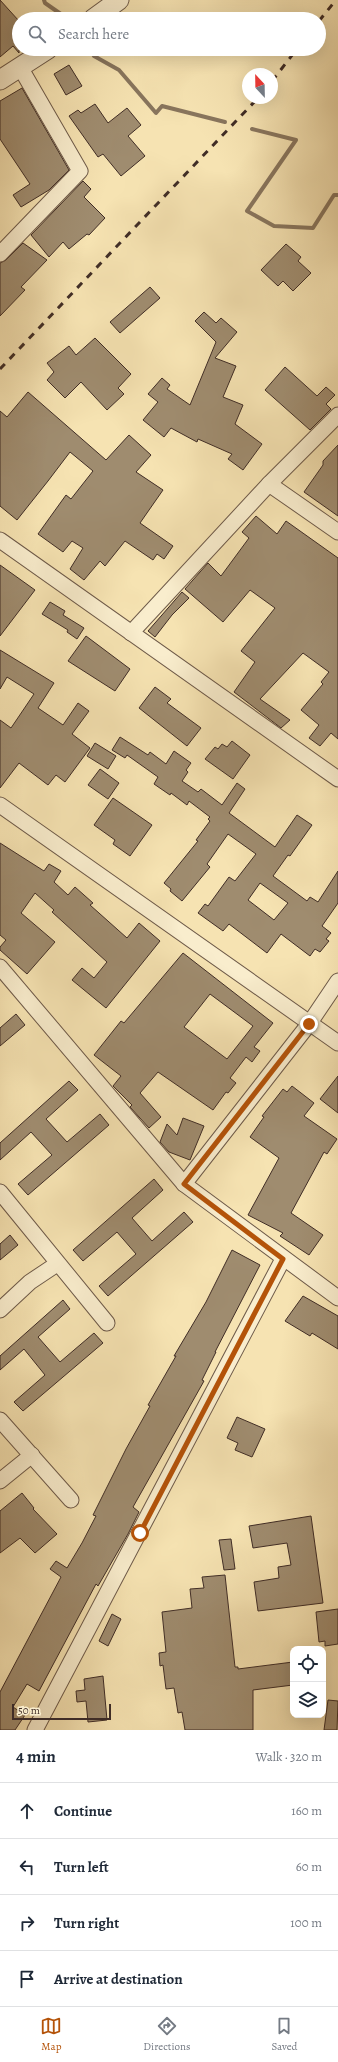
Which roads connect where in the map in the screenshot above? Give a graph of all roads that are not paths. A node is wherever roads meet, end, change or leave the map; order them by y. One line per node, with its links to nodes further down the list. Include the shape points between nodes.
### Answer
1 (119, 0): 2 (street)
2 (102, 12)
3 (37, 56): 4 (street)
4 (20, 67): 5 (street); 6 (street, via 80,171)
5 (0, 80)
6 (0, 254)
7 (338, 415): 8 (street)
8 (269, 484): 9 (street); 11 (street)
9 (338, 532)
10 (0, 540): 11 (street)
11 (131, 633): 12 (street)
12 (338, 779)
13 (0, 805): 16 (street)
14 (0, 967): 18 (street)
15 (338, 981): 16 (street)
16 (309, 1024): 17 (street); 18 (street)
17 (338, 1043)
18 (184, 1184): 20 (street)
19 (0, 1192): 21 (street)
20 (283, 1259): 22 (street); 29 (street)
21 (57, 1264): 23 (street, via 30,1282); 24 (street)
22 (338, 1298)
23 (0, 1310)
24 (107, 1323)
25 (0, 1420): 26 (street)
26 (32, 1455): 27 (street); 28 (street)
27 (0, 1481)
28 (72, 1500)
29 (35, 1730)

